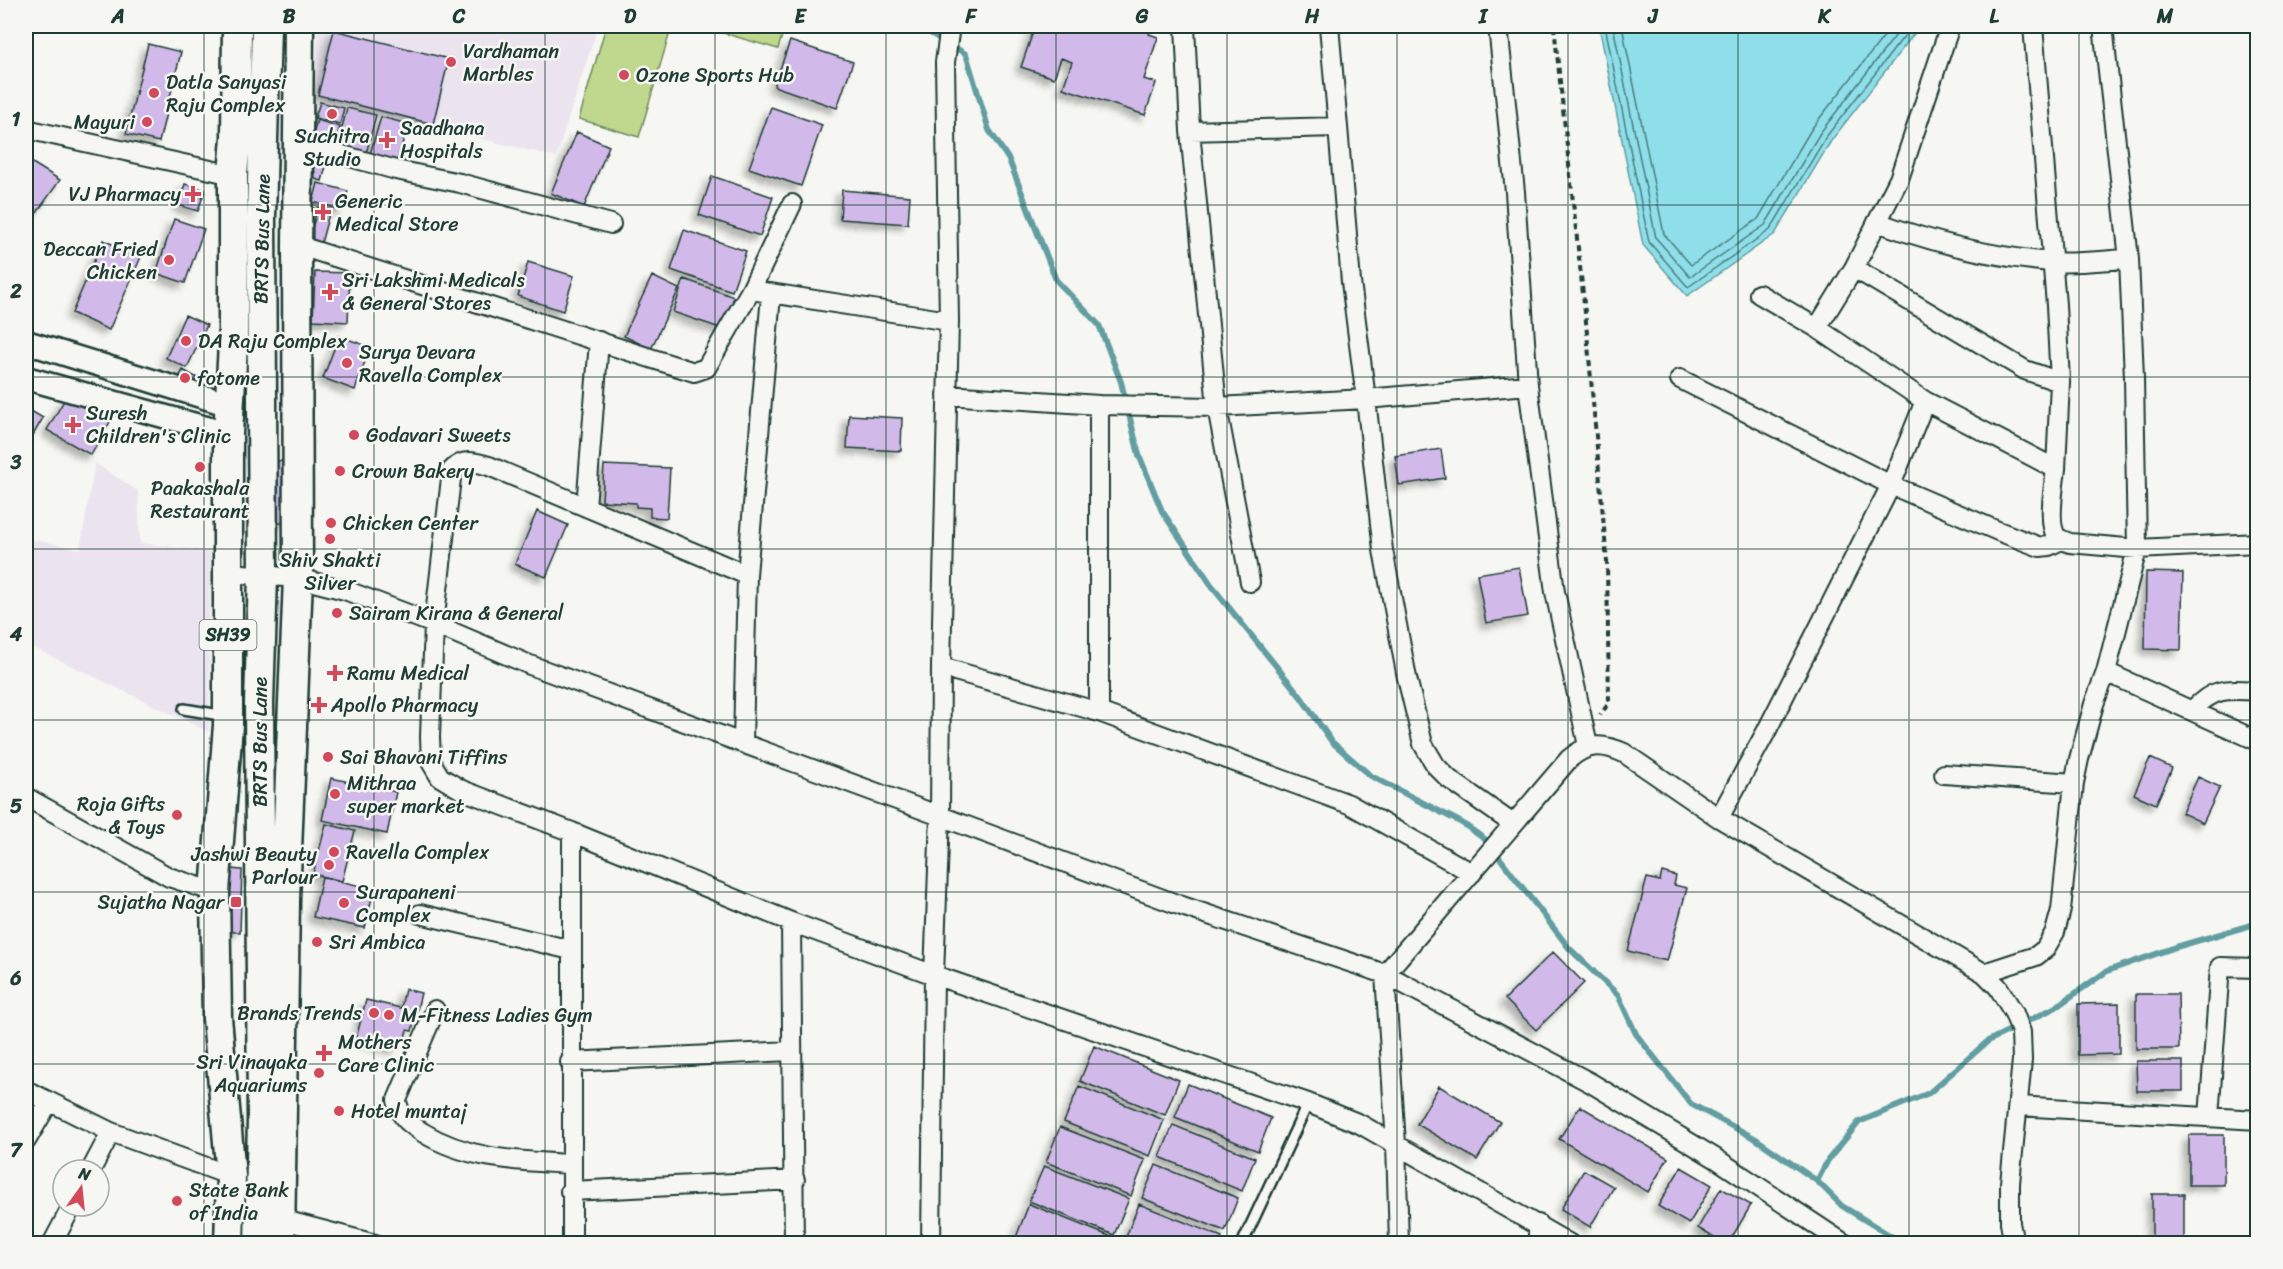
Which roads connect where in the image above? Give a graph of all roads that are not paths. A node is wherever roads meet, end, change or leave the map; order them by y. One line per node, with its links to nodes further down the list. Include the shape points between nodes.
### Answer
1 (237, 26): 15 (main road, SH39)
2 (266, 26): 49 (main road, BRTS Bus Lane, via 261,241)
3 (299, 26): 14 (main road)
4 (1185, 26): 13 (street)
5 (1329, 26): 11 (street)
6 (1498, 26): 33 (street, via 1515,192)
7 (1950, 26): 17 (street, via 1899,179)
8 (2033, 26): 21 (street)
9 (2103, 26): 20 (street)
10 (950, 27): 26 (street, via 946,57)
11 (1338, 128): 13 (street); 35 (street)
12 (26, 129): 15 (street)
13 (1190, 131): 39 (street)
14 (297, 145): 18 (street); 19 (main road)
15 (233, 176): 37 (main road, SH39)
16 (792, 204): 23 (street)
17 (1877, 222): 21 (street, via 1971,251); 22 (street)
18 (611, 224)
19 (297, 245): 28 (street); 50 (main road)
20 (2129, 258): 21 (street); 46 (street)
21 (2052, 262): 32 (street)
22 (1854, 268): 27 (street); 32 (street, via 2025,370)
23 (751, 290): 25 (street); 28 (street, via 706,368 700,371)
24 (1759, 294): 27 (street)
25 (771, 295): 26 (street); 48 (street)
26 (949, 321): 34 (street)
27 (1817, 328): 36 (street)
28 (599, 341): 43 (street)
29 (26, 342): 37 (street)
30 (26, 378): 40 (street)
31 (1680, 379): 42 (street)
32 (2060, 382): 41 (street)
33 (1528, 385): 35 (street); 60 (street, via 1555,592)
34 (947, 395): 38 (street); 53 (street)
35 (1366, 399): 39 (street); 68 (street, via 1383,550 1423,744 1449,779)
36 (1925, 401): 41 (street); 42 (street)
37 (230, 405): 40 (main road, SH39)
38 (1106, 406): 39 (street); 58 (street)
39 (1217, 406): 51 (street)
40 (228, 434): 47 (main road, SH39)
41 (2056, 469): 44 (street, via 2052,520 2055,535)
42 (1891, 485): 44 (street, via 2032,545 2049,546); 67 (street)
43 (586, 507): 48 (street); 52 (street, via 489,466 474,462 456,465 449,479)
44 (2061, 540): 46 (street)
45 (2258, 543): 46 (street)
46 (2138, 549): 54 (street)
47 (229, 573): 49 (street); 59 (main road, SH39)
48 (747, 575): 62 (street)
49 (263, 576): 50 (street); 101 (main road, BRTS Bus Lane)
50 (298, 578): 52 (street, via 345,590); 98 (main road, via 285,900)
51 (1250, 582)
52 (434, 624): 62 (street, via 530,665); 69 (street, via 430,737 435,770 462,790)
53 (941, 666): 58 (street); 66 (street)
54 (2106, 672): 57 (street); 64 (street)
55 (2258, 691): 57 (street, via 2213,693)
56 (184, 709): 59 (lane)
57 (2192, 711): 61 (street)
58 (1099, 712): 70 (street, via 1349,804)
59 (228, 716): 71 (main road, SH39)
60 (1587, 740): 67 (street, via 1624,753); 68 (street)
61 (2258, 741)
62 (743, 742): 66 (street)
63 (1944, 774): 64 (street)
64 (2074, 783): 76 (street, via 2061,910 2051,941 2036,956)
65 (26, 797): 71 (street, via 170,877)
66 (940, 816): 77 (street, via 1179,905); 78 (street)
67 (1719, 818): 76 (street)
68 (1508, 829): 70 (street)
69 (572, 832): 73 (street); 74 (street)
70 (1474, 870): 77 (street)
71 (215, 892): 93 (main road, SH39, via 217,1018)
72 (420, 914): 74 (street)
73 (791, 922): 78 (street); 80 (street)
74 (571, 950): 81 (street)
75 (2258, 968): 86 (street, via 2220,967)
76 (1984, 973): 85 (street, via 1998,987 2021,1032)
77 (1385, 974): 90 (street); 110 (street, via 1591,1083 1715,1158)
78 (934, 975): 84 (street); 105 (street)
79 (435, 1010): 92 (street, via 398,1100 405,1120 434,1139 480,1156)
80 (791, 1051): 81 (street); 94 (street)
81 (570, 1062): 92 (street)
82 (26, 1090): 83 (street)
83 (49, 1102): 88 (street); 89 (street)
84 (1308, 1103): 90 (street); 106 (lane)
85 (2018, 1106): 86 (street); 111 (street, via 2010,1183)
86 (2209, 1117): 87 (street)
87 (2258, 1120)
88 (111, 1132): 91 (street); 93 (street)
89 (26, 1141)
90 (1396, 1144): 97 (street); 107 (street)
91 (97, 1158)
92 (570, 1164): 95 (street)
93 (231, 1176): 100 (main road, SH39)
94 (795, 1180): 95 (street); 104 (street)
95 (570, 1191): 103 (street)
96 (66, 1218): 99 (street)
97 (1538, 1224): 108 (street); 109 (street)
98 (280, 1231): 102 (street)
99 (52, 1244)
100 (230, 1244)
101 (259, 1244)
102 (375, 1244)
103 (572, 1244)
104 (794, 1244)
105 (931, 1244)
106 (1242, 1244)
107 (1399, 1244)
108 (1538, 1244)
109 (1570, 1244)
110 (1845, 1244)
111 (2014, 1244)

